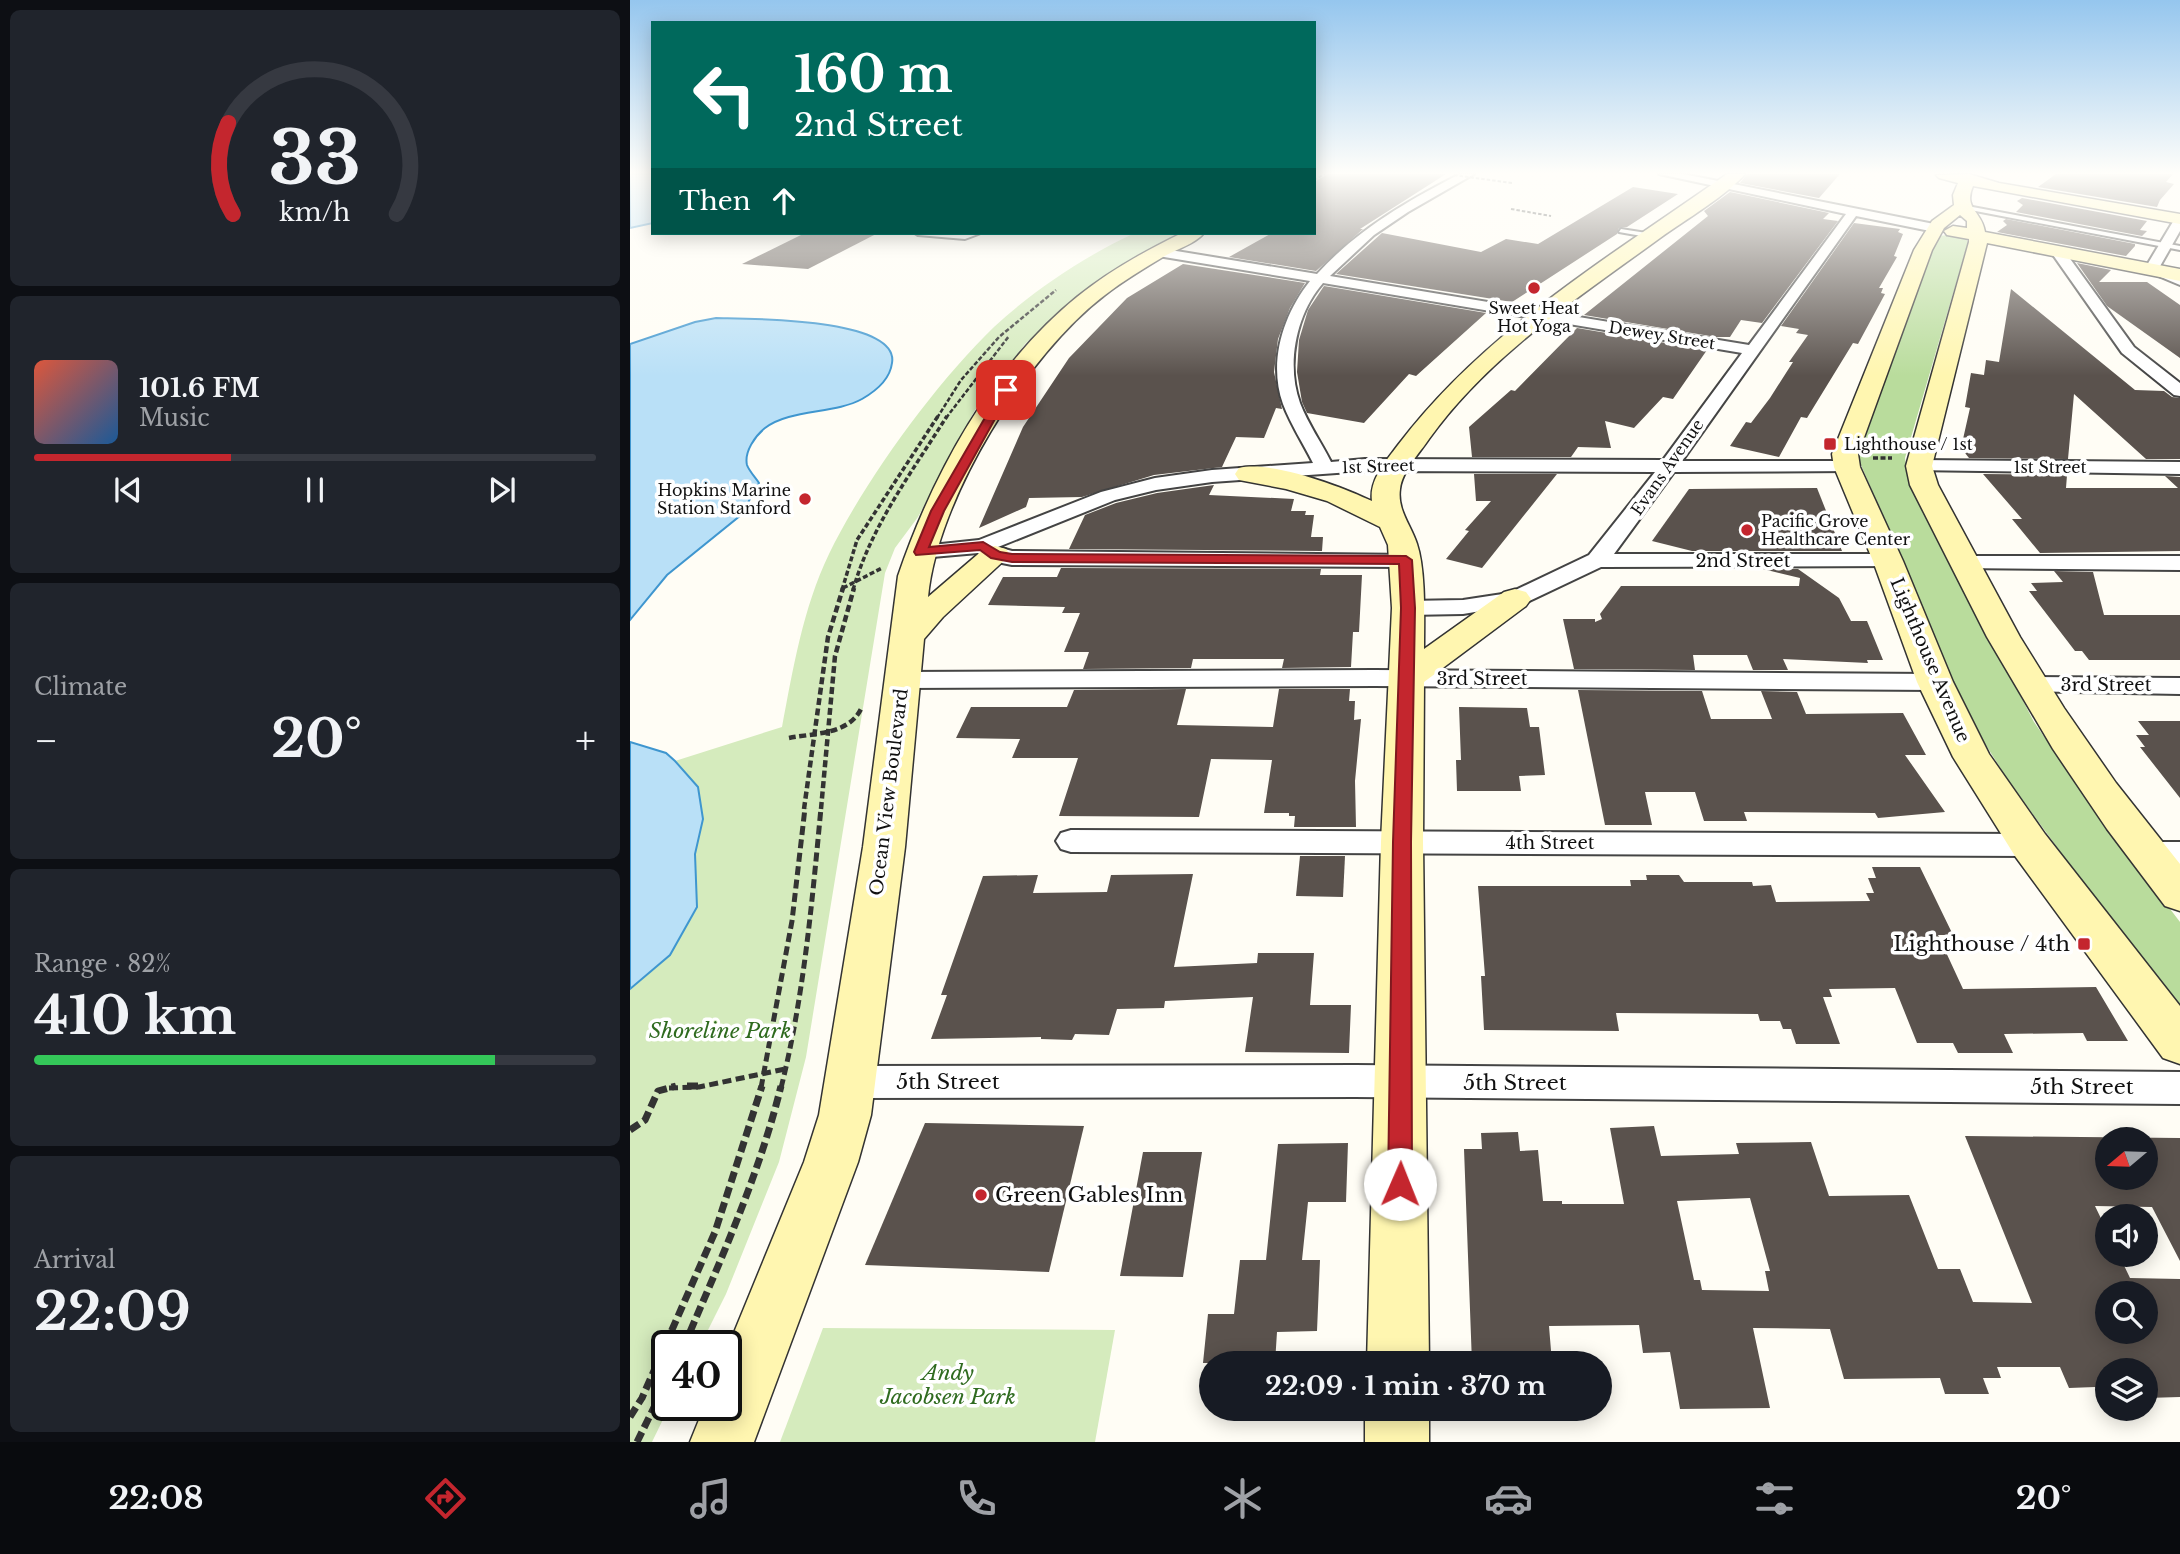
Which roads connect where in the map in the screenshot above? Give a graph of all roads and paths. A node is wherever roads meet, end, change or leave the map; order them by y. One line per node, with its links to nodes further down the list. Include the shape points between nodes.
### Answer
1 (1179, 241): 13 (main road, Ocean View Boulevard)
2 (1362, 241): 16 (street)
3 (1645, 241): 19 (main road)
4 (1831, 241): 20 (street, Evans Avenue)
5 (1928, 241): 23 (main road, via 1845,454)
6 (1978, 241): 22 (main road)
7 (2005, 241): 12 (main road)
8 (2151, 241): 10 (lane)
9 (2166, 241): 10 (street)
10 (2164, 245): 11 (lane); 14 (street)
11 (2180, 248)
12 (2057, 251): 14 (main road); 21 (street, via 2128,350)
13 (1158, 252): 16 (street, Dewey Street); 31 (main road, Ocean View Boulevard, via 1084,302 1032,354 993,409 937,511)
14 (2151, 270): 15 (main road); 17 (street)
15 (2180, 275)
16 (1320, 278): 19 (street, Dewey Street); 26 (street, via 1298,308 1284,353 1291,402)
17 (2180, 281)
18 (1062, 285): 36 (path, via 999,337 961,380 857,540)
19 (1541, 315): 20 (street, Dewey Street); 24 (main road, via 1464,382)
20 (1751, 350): 25 (street, Evans Avenue)
21 (2180, 391)
22 (1906, 462): 23 (path); 27 (street, 1st Street); 34 (main road, via 1924,485)
23 (1859, 463): 25 (street, 1st Street); 33 (main road, Lighthouse Avenue)
24 (1397, 465): 25 (street, 1st Street); 26 (street, 1st Street); 29 (main road, via 1385,494)
25 (1668, 465): 32 (street, Evans Avenue)
26 (1325, 468): 28 (street, 1st Street)
27 (2180, 468)
28 (1249, 474): 29 (main road, via 1337,495); 30 (street, 1st Street, via 1165,482 1108,496 1053,516)
29 (1399, 541): 30 (street, via 1012,558); 38 (main road)
30 (989, 551): 31 (street, 1st Street); 39 (main road)
31 (904, 560): 36 (path); 39 (main road, Ocean View Boulevard, via 914,576)
32 (1597, 560): 33 (street, 2nd Street); 37 (street, Evans Avenue)
33 (1888, 561): 42 (main road, Lighthouse Avenue)
34 (1965, 563): 35 (street); 43 (main road)
35 (2180, 564)
36 (843, 588): 46 (path, via 828,637)
37 (1515, 599): 38 (street, Evans Avenue, via 1463,607); 40 (main road)
38 (1408, 608): 40 (main road)
39 (906, 639): 41 (main road, Ocean View Boulevard)
40 (1406, 678): 41 (street, 3rd Street); 42 (street, 3rd Street); 49 (main road)
41 (902, 680): 57 (main road, Ocean View Boulevard, via 884,847)
42 (1936, 682): 50 (main road, Lighthouse Avenue, via 1972,757)
43 (2031, 685): 44 (street, 3rd Street); 51 (main road)
44 (2180, 686)
45 (863, 699): 46 (path, via 860,715 852,724)
46 (813, 733): 47 (path); 56 (path, via 792,921)
47 (789, 738)
48 (1071, 841): 49 (street, 4th Street)
49 (1402, 842): 50 (street, 4th Street); 58 (main road)
50 (2030, 845): 54 (main road, Lighthouse Avenue)
51 (2146, 853): 52 (street); 53 (main road)
52 (2180, 853)
53 (2180, 894)
54 (2180, 1044)
55 (785, 1069): 56 (path)
56 (766, 1073): 60 (path, via 658,1091 640,1128); 63 (path, via 715,1232)
57 (850, 1082): 58 (street, 5th Street); 66 (main road, Ocean View Boulevard, via 831,1163)
58 (1401, 1082): 59 (street, 5th Street); 61 (main road)
59 (2180, 1088)
60 (630, 1130)
61 (1398, 1351)
62 (651, 1414): 65 (path)
63 (630, 1417)
64 (1397, 1421): 67 (main road)
65 (637, 1442)
66 (722, 1442)
67 (1397, 1442)

